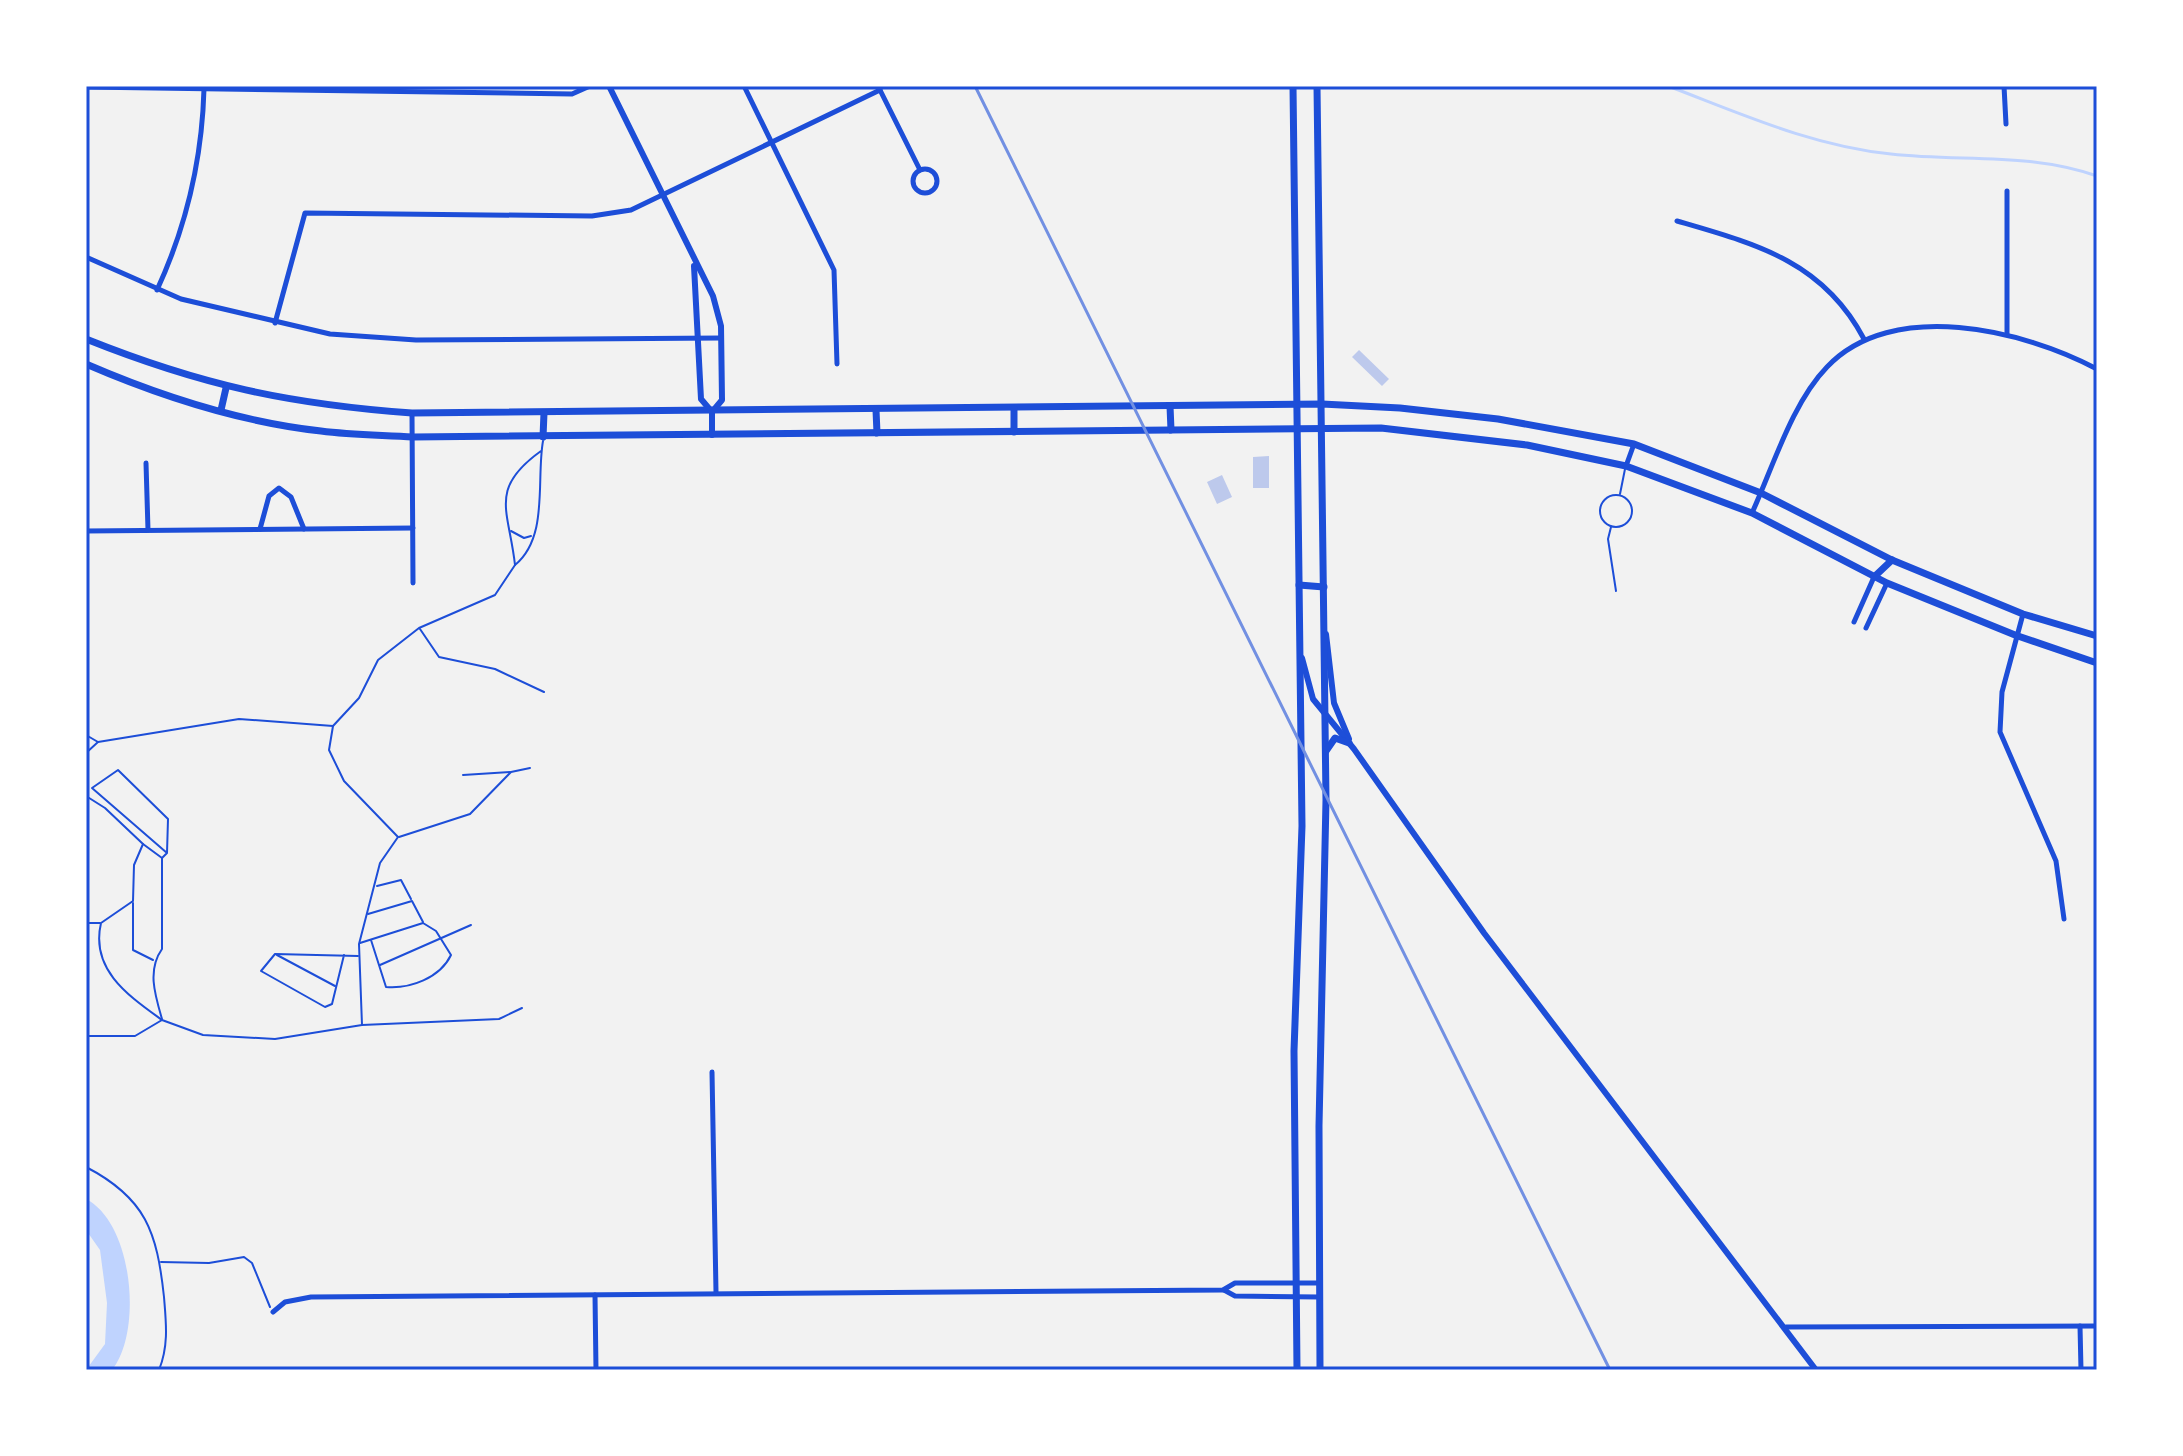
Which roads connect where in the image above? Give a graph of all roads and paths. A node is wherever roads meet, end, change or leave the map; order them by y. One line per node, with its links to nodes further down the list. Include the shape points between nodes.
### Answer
1 (590, 86): 8 (street, via 572,94)
2 (609, 86): 14 (street)
3 (744, 86): 11 (street)
4 (1293, 86): 29 (main road)
5 (2004, 86): 10 (street)
6 (86, 87): 8 (street)
7 (879, 88): 11 (street); 12 (street)
8 (204, 89): 18 (street, via 198,165 174,254)
9 (1317, 91): 30 (main road)
10 (2006, 124)
11 (772, 142): 14 (street); 26 (street, via 834,270)
12 (920, 170): 12 (street, via 915,186 931,191 936,175)
13 (2007, 191): 20 (street)
14 (663, 197): 17 (street); 19 (street, via 631,210 592,216 305,213)
15 (1677, 221): 24 (street, via 1777,254 1814,275 1848,309)
16 (86, 257): 18 (street)
17 (694, 262): 21 (street); 22 (street, via 713,296)
18 (157, 290): 19 (street)
19 (275, 323): 21 (street, via 330,334 416,340)
20 (2007, 335): 24 (street, via 1945,326); 27 (street, via 2064,351)
21 (699, 338): 22 (street); 35 (street, via 701,399)
22 (721, 338): 35 (street, via 722,400)
23 (86, 339): 28 (main road)
24 (1864, 339): 50 (street, via 1828,365 1804,398)
25 (86, 364): 33 (main road, via 150,391)
26 (837, 364)
27 (2097, 369)
28 (226, 388): 33 (main road); 36 (main road, via 325,407)
29 (1299, 404): 30 (main road); 31 (main road); 38 (main road)
30 (1322, 404): 39 (main road); 46 (main road, via 1498,419)
31 (1170, 406): 32 (main road); 40 (main road)
32 (1014, 409): 34 (main road); 41 (main road)
33 (221, 410): 44 (main road, via 321,431)
34 (876, 410): 35 (main road); 42 (main road)
35 (712, 412): 37 (main road); 43 (street)
36 (412, 413): 37 (main road); 44 (street)
37 (544, 413): 45 (main road)
38 (1298, 428): 39 (main road); 40 (main road); 66 (main road)
39 (1321, 428): 49 (main road, via 1381,428 1527,445); 67 (main road)
40 (1171, 430): 41 (main road)
41 (1014, 432): 42 (main road)
42 (877, 433): 43 (main road)
43 (712, 435): 45 (main road)
44 (413, 437): 45 (main road); 54 (street)
45 (543, 437): 47 (lane)
46 (1634, 444): 49 (street); 50 (main road)
47 (541, 451): 57 (lane, via 519,467 505,490 503,511); 60 (lane)
48 (146, 463): 59 (street)
49 (1626, 466): 51 (lane); 52 (main road)
50 (1761, 493): 52 (street); 61 (main road)
51 (1620, 495): 53 (lane, via 1632,512 1625,524); 53 (lane, via 1606,498 1600,509 1604,522)
52 (1752, 513): 63 (main road)
53 (1612, 526): 68 (lane, via 1608,539)
54 (413, 528): 56 (street); 64 (street)
55 (260, 529): 56 (street); 56 (street, via 269,496 279,488 291,497); 59 (street)
56 (304, 529)
57 (510, 530): 60 (lane, via 524,538); 62 (lane)
58 (86, 531): 59 (street)
59 (148, 531)
60 (533, 536): 62 (lane, via 528,554)
61 (1892, 560): 63 (main road); 65 (main road); 69 (main road)
62 (515, 565): 72 (lane, via 495,595)
63 (1874, 577): 65 (main road); 71 (street)
64 (413, 583)
65 (1887, 583): 73 (street); 74 (main road)
66 (1299, 585): 67 (main road); 76 (main road)
67 (1324, 587): 70 (main road)
68 (1616, 591)
69 (2023, 614): 74 (street); 75 (main road)
70 (1324, 622): 79 (main road); 83 (street, via 1334,703)
71 (1854, 622)
72 (419, 628): 78 (lane, via 439,657 495,669); 80 (lane, via 378,660 359,698)
73 (1866, 628)
74 (2015, 635): 77 (main road); 98 (street, via 2002,692 2000,732 2056,861)
75 (2097, 636)
76 (1298, 643): 79 (street, via 1313,699); 119 (main road, via 1302,826 1294,1051)
77 (2097, 663)
78 (544, 692)
79 (1324, 713): 83 (street); 85 (main road)
80 (333, 726): 82 (lane, via 239,719); 90 (lane, via 329,750 344,781)
81 (86, 735): 82 (lane)
82 (98, 742): 84 (lane)
83 (1351, 746): 85 (main road, via 1335,738); 129 (street, via 1474,920)
84 (86, 753)
85 (1325, 753): 120 (main road)
86 (530, 768): 87 (lane)
87 (511, 772): 88 (lane); 90 (lane, via 470,814)
88 (463, 775)
89 (86, 796): 91 (lane)
90 (398, 837): 94 (lane, via 380,863)
91 (143, 844): 93 (lane); 95 (lane, via 134,865)
92 (167, 853): 92 (lane, via 168,819 118,770 92,788); 93 (lane)
93 (162, 858): 109 (lane, via 162,949)
94 (376, 886): 96 (lane, via 401,880); 97 (lane)
95 (133, 901): 100 (lane); 109 (lane, via 133,950)
96 (412, 901): 97 (lane); 101 (lane)
97 (368, 914): 105 (lane)
98 (2064, 919)
99 (86, 923): 100 (lane)
100 (101, 923): 113 (lane, via 100,956 120,990)
101 (423, 923): 103 (lane); 104 (lane)
102 (471, 925): 104 (lane)
103 (371, 940): 105 (lane); 110 (lane)
104 (443, 941): 110 (lane); 110 (lane, via 451,955 445,968 405,989 386,987)
105 (359, 944): 108 (lane)
106 (275, 954): 107 (lane); 111 (lane); 111 (lane, via 261,971 325,1007 332,1004)
107 (344, 955): 108 (lane); 111 (lane)
108 (360, 956): 114 (lane)
109 (154, 960): 113 (lane)
110 (379, 966)
111 (336, 987)
112 (522, 1008): 114 (lane, via 499,1019)
113 (162, 1020): 114 (lane, via 231,1039 275,1039); 115 (lane, via 135,1036)
114 (362, 1025)
115 (86, 1036)
116 (712, 1072): 122 (street)
117 (86, 1167): 118 (path, via 115,1183 140,1209)
118 (160, 1262): 126 (path, via 244,1257 252,1263); 130 (path, via 167,1341)
119 (1294, 1283): 120 (street); 121 (street, via 1235,1283); 124 (main road)
120 (1319, 1283): 125 (main road)
121 (1223, 1290): 122 (street); 124 (street, via 1235,1296)
122 (716, 1292): 123 (street)
123 (595, 1295): 126 (street, via 311,1297 285,1302); 131 (street)
124 (1294, 1297): 125 (street); 132 (main road)
125 (1319, 1297): 133 (main road)
126 (273, 1312)
127 (2080, 1326): 128 (street); 129 (street); 135 (street)
128 (2097, 1326)
129 (1786, 1327): 134 (street)
130 (159, 1370)
131 (596, 1370)
132 (1297, 1370)
133 (1320, 1370)
134 (1816, 1370)
135 (2081, 1370)

